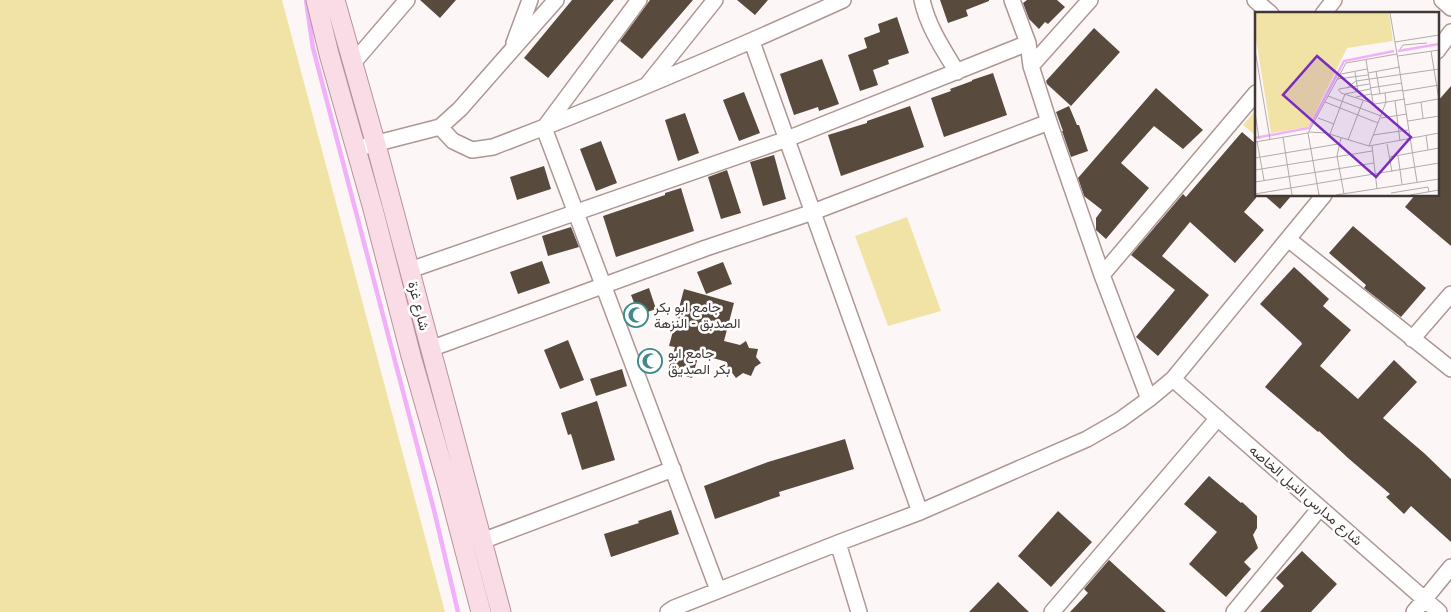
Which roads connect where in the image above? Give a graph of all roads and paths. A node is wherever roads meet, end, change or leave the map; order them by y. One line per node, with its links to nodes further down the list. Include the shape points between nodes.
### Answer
1 (316, 0): 33 (main road, شارع غزة)
2 (335, 0): 23 (main road, شارع غزة)
3 (407, 0): 23 (street)
4 (530, 0): 22 (street)
5 (556, 0): 22 (street)
6 (715, 0): 26 (street)
7 (843, 0): 19 (street)
8 (922, 0): 25 (street, via 932,31)
9 (1012, 0): 20 (street)
10 (1090, 0): 24 (street)
11 (1255, 0): 16 (street)
12 (1334, 0): 17 (street)
13 (1442, 0): 15 (street)
14 (635, 1): 30 (street)
15 (1451, 8)
16 (1269, 12)
17 (1325, 12)
18 (1451, 32): 21 (street)
19 (752, 42): 26 (street); 31 (street)
20 (1028, 43): 24 (street); 25 (street)
21 (1438, 50)
22 (509, 54): 29 (street, via 460,110)
23 (353, 63): 32 (main road, شارع غزة)
24 (1031, 66): 28 (street)
25 (957, 72): 31 (street)
26 (646, 86): 30 (street)
27 (1255, 94): 39 (street)
28 (1049, 122): 36 (street); 39 (street)
29 (440, 127): 30 (street, via 453,140 472,150 493,147); 32 (street)
30 (544, 128): 35 (street)
31 (787, 139): 35 (street); 36 (street)
32 (376, 144): 33 (street); 38 (main road, شارع غزة)
33 (356, 149): 56 (main road, شارع غزة)
34 (1323, 196): 37 (street)
35 (576, 212): 38 (street); 40 (street)
36 (813, 212): 40 (street); 50 (street)
37 (1288, 239): 42 (street); 45 (street)
38 (410, 270): 43 (main road, شارع غزة)
39 (1102, 274): 46 (street)
40 (604, 285): 43 (street); 48 (street)
41 (1451, 294): 42 (street)
42 (1412, 339): 44 (street)
43 (430, 349): 51 (main road, شارع غزة)
44 (1451, 369)
45 (1173, 378): 46 (street); 47 (street, شارع مدارس النيل الخاصه)
46 (1149, 399): 50 (street, via 1087,439)
47 (1218, 418): 49 (street, شارع مدارس النيل الخاصه); 60 (street)
48 (673, 469): 51 (street); 54 (street)
49 (1320, 508): 55 (street, شارع مدارس النيل الخاصه); 61 (street)
50 (920, 512): 52 (street)
51 (482, 541): 57 (main road, شارع غزة)
52 (838, 543): 54 (street); 59 (street)
53 (1451, 566): 55 (street)
54 (718, 590): 58 (street)
55 (1425, 599): 62 (street); 63 (street, شارع مدارس النيل الخاصه)
56 (481, 612)
57 (501, 612)
58 (668, 612)
59 (859, 612)
60 (1052, 612)
61 (1234, 612)
62 (1414, 612)
63 (1439, 612)

